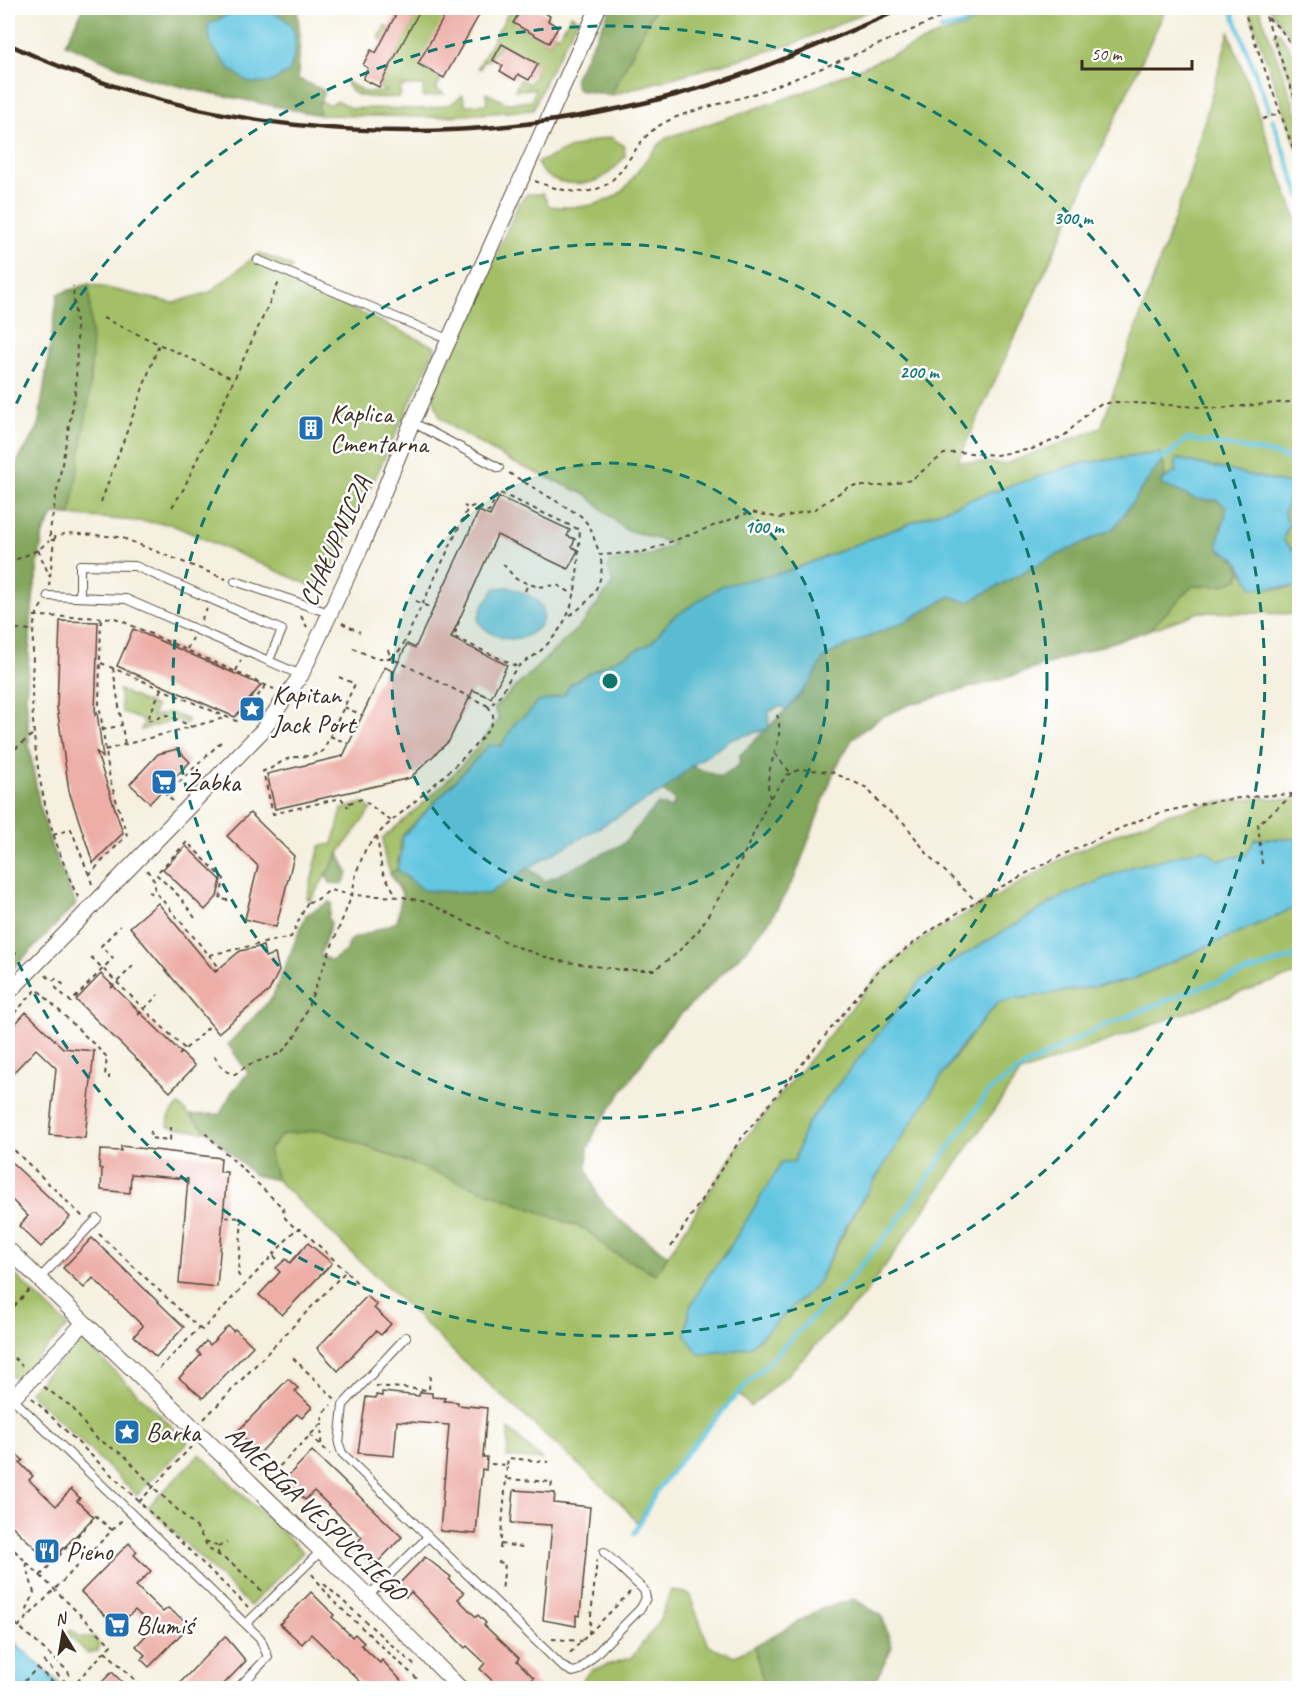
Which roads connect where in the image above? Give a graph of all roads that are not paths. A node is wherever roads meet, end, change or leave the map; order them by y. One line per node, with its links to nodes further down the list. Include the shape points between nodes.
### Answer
1 (598, 8): 3 (street, CHAŁUPNICZA)
2 (258, 260): 3 (lane)
3 (448, 339): 4 (street, CHAŁUPNICZA)
4 (412, 422): 5 (lane); 9 (street, CHAŁUPNICZA)
5 (499, 468)
6 (235, 581): 9 (lane)
7 (48, 596): 8 (lane)
8 (80, 597): 10 (lane, via 126,598); 10 (lane, via 80,564 135,566 282,630)
9 (333, 617): 11 (street, CHAŁUPNICZA)
10 (269, 660): 11 (lane)
11 (301, 675): 12 (street, CHAŁUPNICZA, via 262,731)
12 (8, 993)
13 (97, 1219): 15 (lane)
14 (8, 1249): 15 (street, AMERIGA VESPUCCIEGO)
15 (35, 1283): 16 (street, AMERIGA VESPUCCIEGO)
16 (84, 1323): 18 (street); 20 (street, AMERIGA VESPUCCIEGO)
17 (406, 1337): 19 (lane, via 343,1405 339,1444 342,1453)
18 (16, 1395): 23 (lane, via 130,1512)
19 (427, 1538): 21 (lane, via 563,1667 573,1672 580,1670 641,1608 646,1598 644,1590); 22 (lane)
20 (320, 1552): 22 (street, AMERIGA VESPUCCIEGO); 23 (lane)
21 (604, 1552)
22 (368, 1596): 25 (street, AMERIGA VESPUCCIEGO)
23 (247, 1623): 24 (lane, via 260,1638 268,1657)
24 (238, 1689)
25 (460, 1689)

